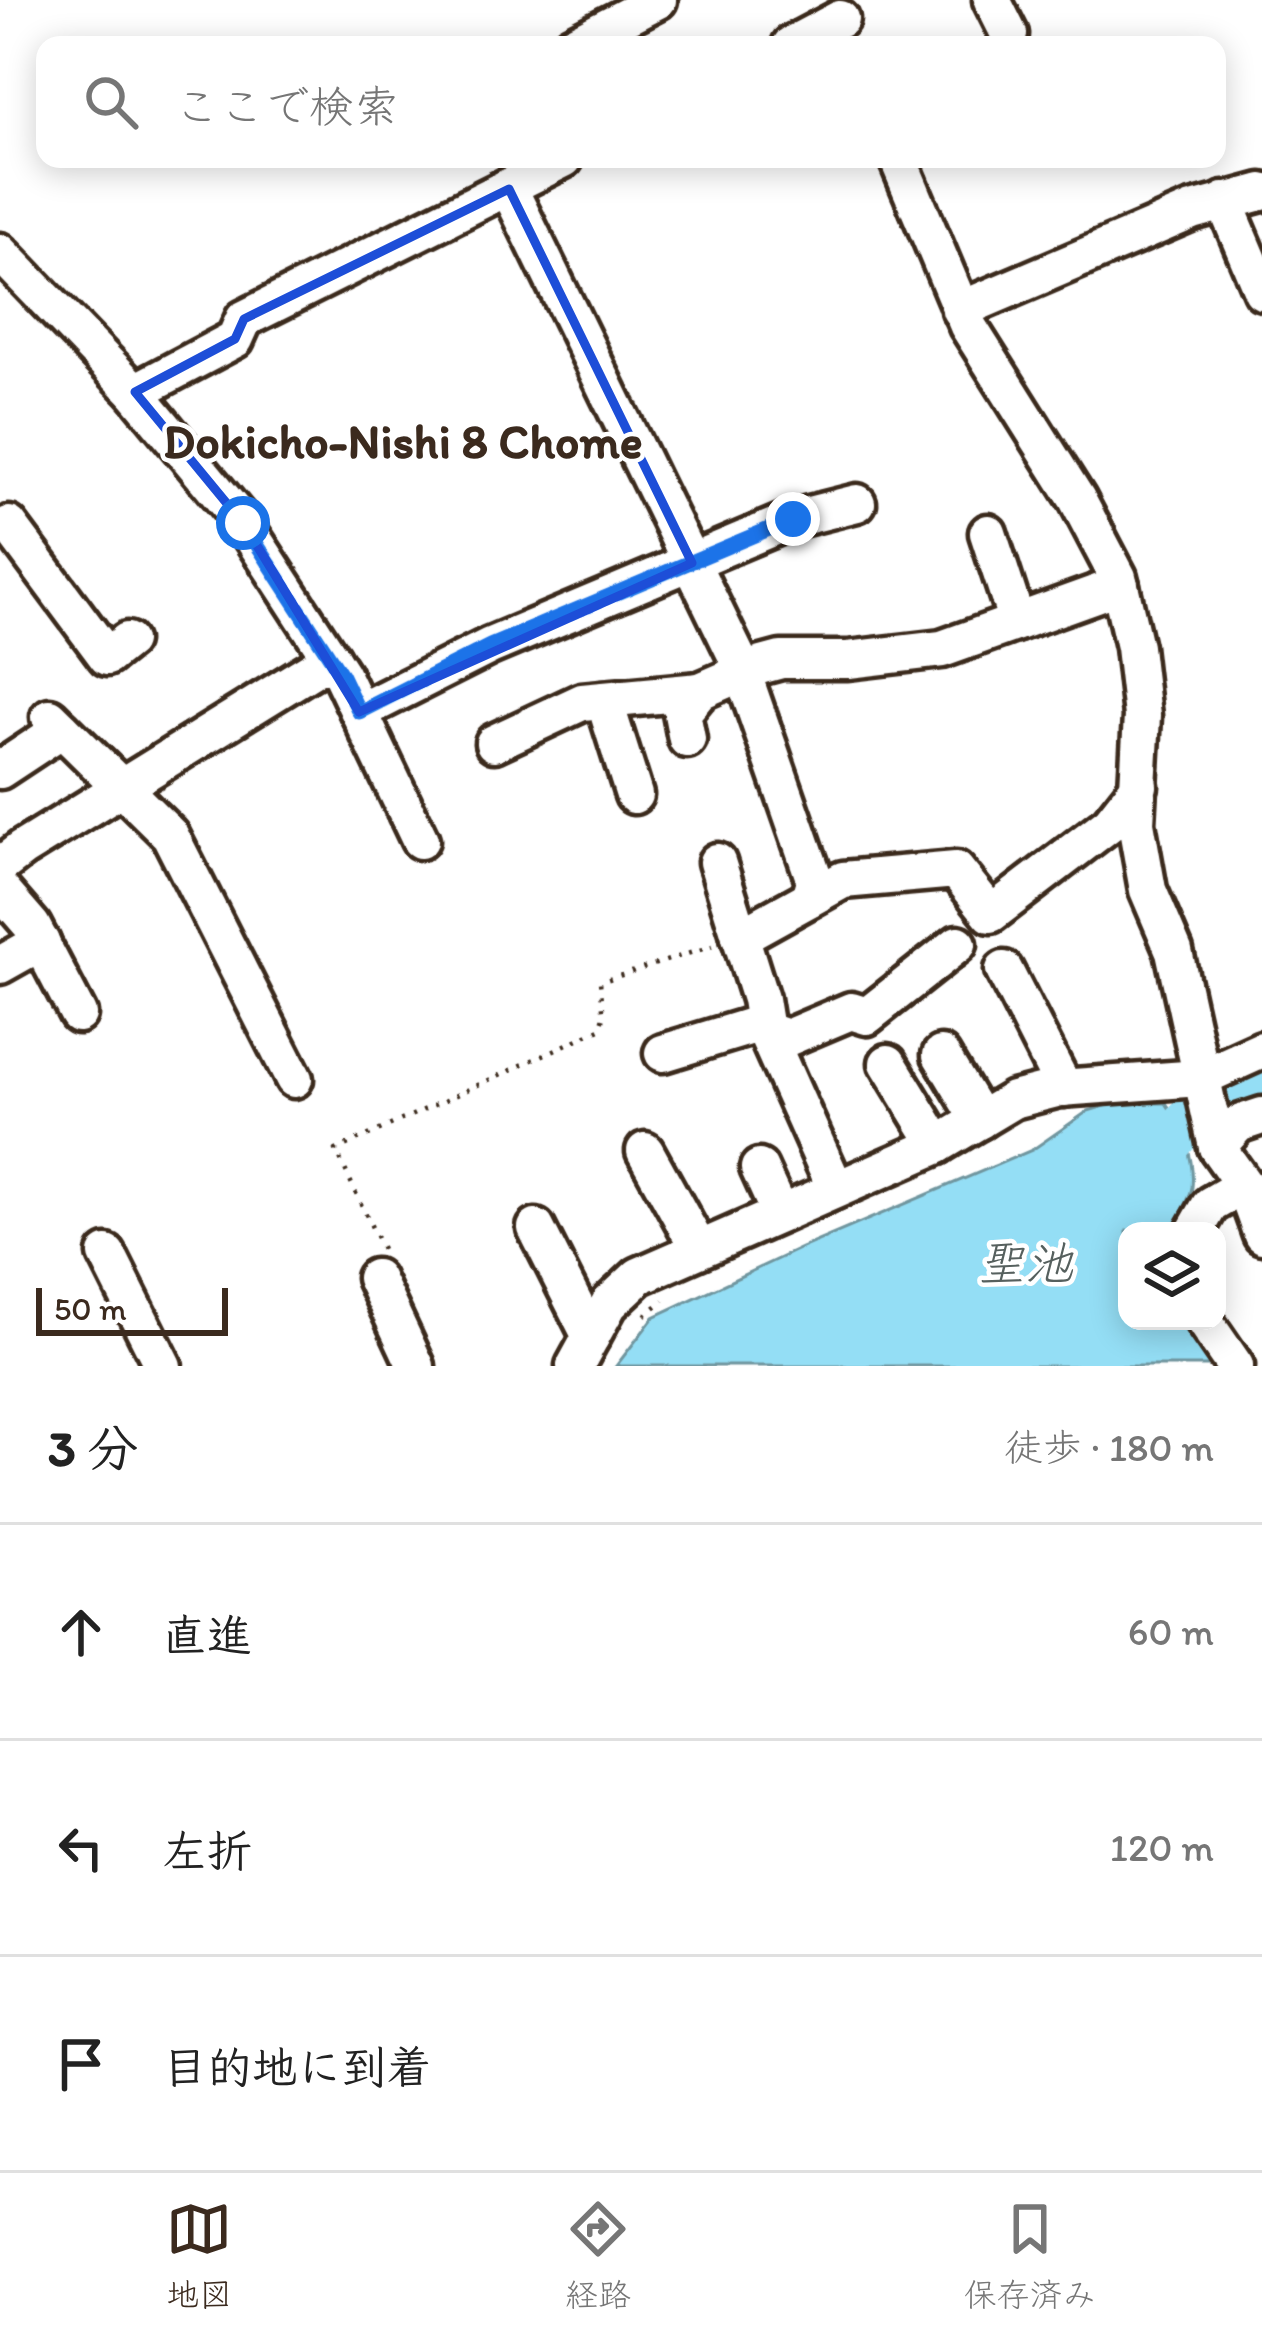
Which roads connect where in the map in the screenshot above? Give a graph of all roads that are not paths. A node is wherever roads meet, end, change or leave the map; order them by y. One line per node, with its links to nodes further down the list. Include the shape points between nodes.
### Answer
1 (992, 0): 4 (street)
2 (644, 20): 5 (street)
3 (841, 21): 6 (street)
4 (1009, 34)
5 (597, 36)
6 (809, 36)
7 (548, 168): 9 (street)
8 (902, 168): 14 (street)
9 (508, 190): 15 (street, via 244,319 235,339); 19 (street)
10 (1262, 192): 11 (street)
11 (1223, 201): 13 (street); 14 (street)
12 (0, 251): 15 (street)
13 (1262, 291)
14 (960, 310): 20 (street, via 1087,516)
15 (135, 392): 23 (street, via 243,523)
16 (857, 503): 19 (street, via 814,504)
17 (12, 524): 22 (street, via 106,657)
18 (988, 533): 21 (street)
19 (692, 563): 24 (street); 27 (street)
20 (1120, 585): 21 (street); 31 (street, via 1142,716)
21 (1018, 622): 24 (street, via 942,649 781,660)
22 (127, 641)
23 (331, 658): 27 (street); 32 (street)
24 (741, 673): 25 (street); 38 (street, via 815,881)
25 (700, 691): 26 (street); 28 (street, via 682,713)
26 (604, 700): 29 (street, via 582,702); 33 (street)
27 (359, 712): 34 (street)
28 (687, 739)
29 (494, 743)
30 (0, 770): 32 (street, via 56,723)
31 (1141, 783): 38 (street, via 1110,823 991,914 956,870 843,880); 51 (street, via 1136,823 1148,890 1174,951)
32 (122, 787): 36 (street); 50 (street, via 215,894)
33 (634, 795)
34 (421, 840)
35 (717, 862): 39 (street)
36 (0, 866)
37 (0, 889): 40 (street)
38 (810, 898): 39 (street)
39 (740, 937): 45 (street)
40 (40, 942): 42 (street); 44 (street)
41 (958, 944): 45 (street, via 867,1016 851,1011 787,1038)
42 (0, 965)
43 (1004, 970): 52 (street)
44 (78, 1014)
45 (765, 1030): 47 (street, via 752,1026); 60 (street)
46 (1262, 1050): 51 (street)
47 (663, 1053)
48 (941, 1055): 54 (street)
49 (888, 1063): 55 (street)
50 (294, 1079)
51 (1201, 1082): 52 (street); 56 (street)
52 (1064, 1088): 54 (street, via 1012,1100)
53 (1262, 1116): 56 (street, via 1238,1124)
54 (980, 1120): 55 (street)
55 (938, 1144): 60 (street)
56 (1217, 1147): 59 (street)
57 (645, 1150): 65 (street)
58 (759, 1168): 61 (street)
59 (1244, 1185): 62 (street, via 1210,1205); 64 (street)
60 (836, 1189): 61 (street)
61 (780, 1214): 65 (street)
62 (1200, 1222)
63 (536, 1228): 69 (street)
64 (1262, 1235)
65 (699, 1249): 69 (street, via 639,1276 609,1304)
66 (106, 1254): 70 (street)
67 (380, 1268): 71 (street)
68 (1210, 1330): 72 (street)
69 (583, 1352)
70 (163, 1366)
71 (416, 1366)
72 (1235, 1366)

